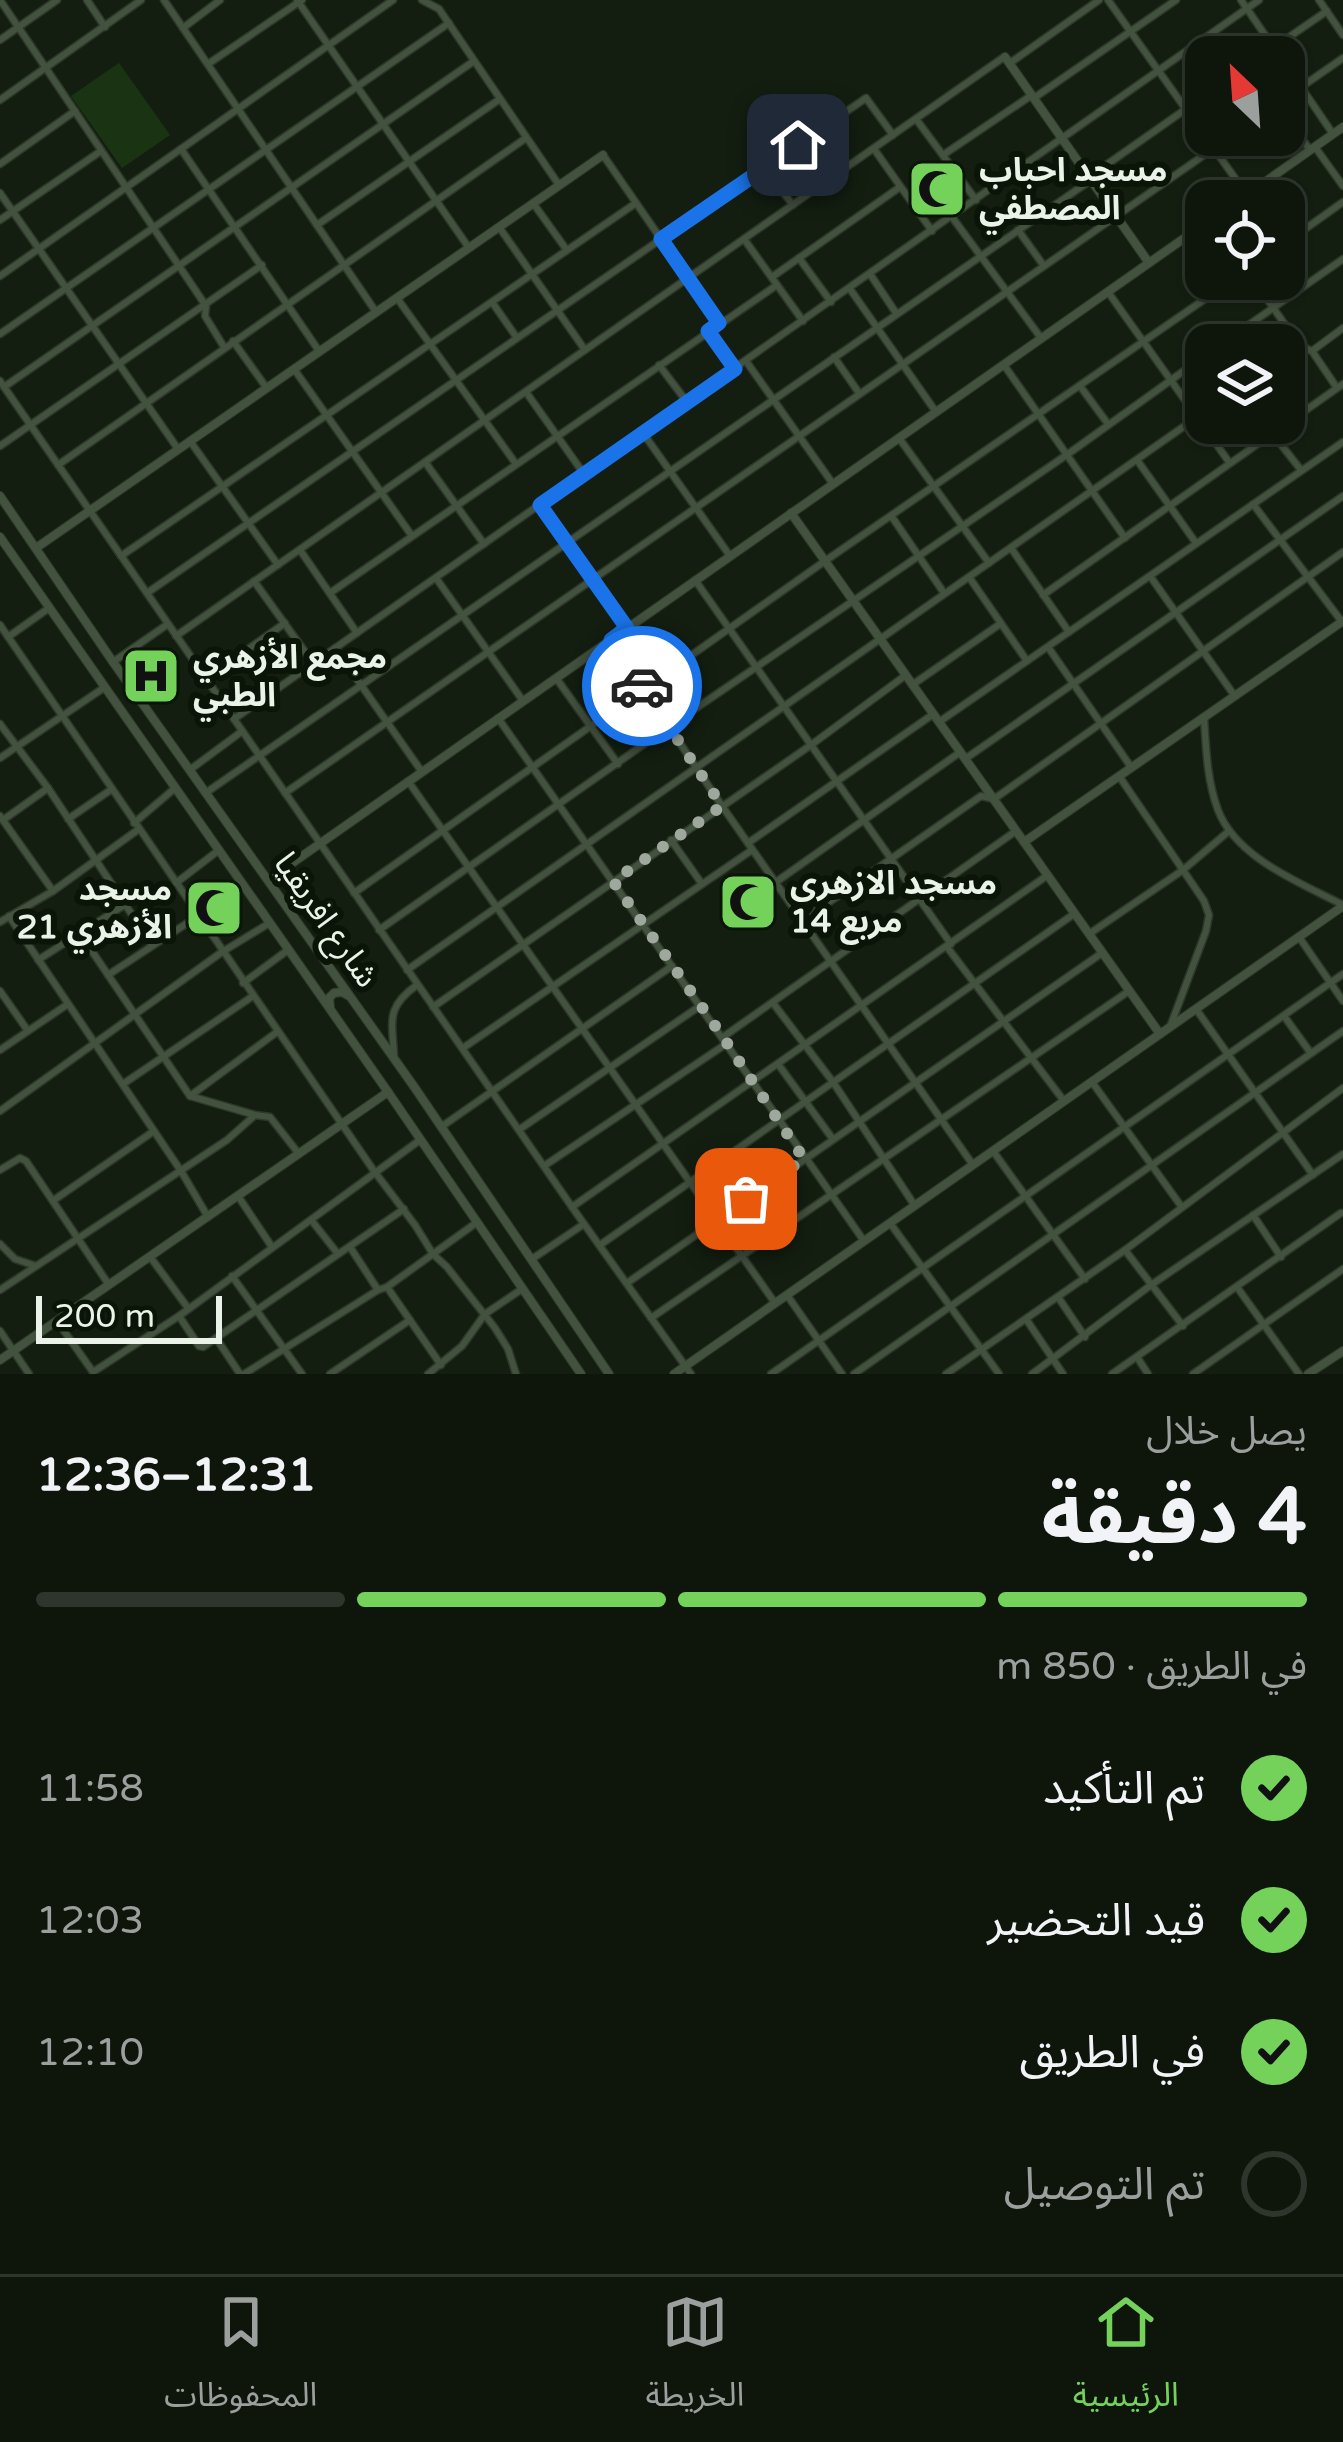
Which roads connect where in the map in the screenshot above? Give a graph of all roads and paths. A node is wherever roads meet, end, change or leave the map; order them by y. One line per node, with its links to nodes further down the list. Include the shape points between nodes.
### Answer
1 (0, 0): 19 (street)
2 (57, 0): 19 (street)
3 (86, 0): 20 (street)
4 (141, 0): 20 (street)
5 (164, 0): 21 (street)
6 (220, 0): 21 (street)
7 (393, 0): 28 (street)
8 (422, 0): 18 (street)
9 (1099, 0): 31 (street)
10 (1108, 0): 22 (street)
11 (1175, 0): 22 (street)
12 (1241, 0): 16 (street)
13 (1259, 0): 16 (street)
14 (1319, 0): 17 (street)
15 (299, 1): 28 (street); 33 (street)
16 (1247, 8): 24 (street); 25 (street)
17 (1327, 11): 23 (street); 26 (street)
18 (448, 23): 32 (street); 37 (street)
19 (19, 27): 27 (street); 34 (street)
20 (105, 27): 34 (street)
21 (183, 28): 33 (street)
22 (1131, 31): 35 (street); 39 (street)
23 (1343, 34)
24 (1207, 36)
25 (1266, 36)
26 (1291, 36)
27 (0, 40)
28 (328, 46): 37 (street); 43 (street)
29 (1185, 52): 35 (street)
30 (1343, 58): 36 (street)
31 (1008, 60): 39 (street); 46 (street)
32 (474, 61): 40 (street); 47 (street)
33 (208, 64): 43 (street)
34 (46, 68): 41 (street); 45 (street)
35 (1158, 70): 42 (street); 53 (street)
36 (1305, 84)
37 (357, 86): 47 (street); 58 (street)
38 (1305, 93): 49 (street)
39 (1033, 96): 53 (street); 60 (street)
40 (500, 99): 51 (street); 62 (street)
41 (0, 100)
42 (1185, 108)
43 (238, 109): 55 (street); 58 (street)
44 (1185, 110): 65 (street)
45 (75, 111): 57 (street); 63 (street)
46 (916, 119): 50 (street); 60 (street)
47 (382, 123): 62 (street); 72 (street)
48 (1343, 127): 49 (street)
49 (1333, 134): 56 (street)
50 (893, 135): 54 (street); 64 (street, via 866,98)
51 (526, 138): 67 (street); 74 (street)
52 (1305, 139): 56 (street)
53 (1063, 140): 65 (street); 75 (street)
54 (874, 148): 69 (street); 79 (street)
55 (181, 149): 70 (street); 71 (street)
56 (1313, 149): 66 (street); 68 (street)
57 (101, 150): 70 (street); 80 (street)
58 (266, 150): 71 (street); 72 (street)
59 (603, 154): 67 (street); 76 (street)
60 (943, 155): 75 (street)
61 (1203, 156): 81 (street)
62 (410, 163): 74 (street); 84 (street)
63 (0, 164)
64 (764, 169): 79 (street); 92 (street)
65 (1090, 178): 81 (street); 89 (street)
66 (1268, 180)
67 (559, 185): 78 (street)
68 (1343, 186)
69 (899, 187): 90 (street); 98 (street)
70 (126, 188): 85 (street); 95 (street)
71 (208, 188): 85 (street); 86 (street)
72 (291, 188): 84 (street); 86 (street)
73 (0, 193): 80 (street)
74 (436, 200): 94 (street); 101 (street)
75 (976, 200): 82 (street)
76 (636, 202): 92 (street); 96 (street)
77 (1343, 202): 88 (street)
78 (533, 203): 87 (street); 96 (street)
79 (793, 205): 93 (street)
80 (13, 212): 83 (street); 95 (street)
81 (1116, 217): 100 (street); 104 (street)
82 (952, 218): 90 (street); 97 (street)
83 (0, 220)
84 (317, 225): 101 (street)
85 (153, 227): 102 (street); 110 (street)
86 (235, 227): 102 (street); 103 (street)
87 (499, 227): 94 (street); 105 (street)
88 (1305, 229)
89 (1018, 230): 97 (street); 104 (street)
90 (932, 231): 106 (street)
91 (1185, 238): 100 (street)
92 (661, 239): 108 (street); 122 (street)
93 (744, 239): 108 (street); 109 (street)
94 (469, 248): 114 (street)
95 (39, 249): 107 (street); 110 (street)
96 (567, 250): 105 (street)
97 (980, 256): 112 (street); 124 (street)
98 (799, 258): 109 (street); 118 (street)
99 (1343, 259): 121 (street)
100 (1149, 263): 113 (street)
101 (344, 265): 119 (street); 123 (street)
102 (179, 266): 120 (street); 129 (street)
103 (262, 266): 119 (street); 120 (street)
104 (1044, 266): 112 (street)
105 (531, 274): 117 (street); 122 (street)
106 (870, 274): 111 (street); 124 (street)
107 (0, 276)
108 (688, 278): 126 (street); 141 (street)
109 (775, 281): 125 (street); 126 (street)
110 (66, 288): 129 (street); 133 (street)
111 (850, 289): 118 (street); 130 (street)
112 (1006, 292): 135 (street); 148 (street)
113 (1108, 292): 135 (street); 137 (street)
114 (397, 298): 123 (street); 138 (street)
115 (1204, 300): 137 (street)
116 (1269, 300): 121 (street)
117 (492, 302): 134 (street); 138 (street)
118 (831, 302): 125 (street)
119 (287, 304): 136 (street); 142 (street)
120 (206, 306): 139 (street); 146 (street)
121 (1274, 307): 127 (street); 128 (street)
122 (556, 311): 134 (street); 141 (street)
123 (376, 312): 142 (street)
124 (896, 313): 130 (street)
125 (803, 321): 145 (street)
126 (719, 323): 132 (street)
127 (1250, 324)
128 (1285, 324)
129 (92, 326): 146 (street); 155 (street)
130 (877, 327): 144 (street); 148 (street)
131 (1343, 328): 143 (street)
132 (708, 331): 147 (street); 151 (street)
133 (0, 334)
134 (518, 338): 154 (street)
135 (1042, 338): 149 (street)
136 (233, 341): 139 (street); 158 (street)
137 (1144, 342): 153 (street); 156 (street)
138 (429, 345): 154 (street); 167 (street)
139 (224, 347): 163 (street)
140 (1305, 348): 143 (street)
141 (585, 350): 159 (street)
142 (319, 351): 150 (street)
143 (1312, 351): 157 (street)
144 (834, 357): 160 (street); 161 (street)
145 (746, 361): 151 (street); 161 (street)
146 (119, 364): 163 (street); 171 (street)
147 (659, 364): 164 (street); 174 (street)
148 (902, 364): 160 (street); 166 (street)
149 (1004, 364): 166 (street); 168 (street)
150 (293, 369): 158 (street); 167 (street)
151 (735, 369): 164 (street)
152 (1185, 370): 153 (street)
153 (1170, 380): 162 (street); 170 (street)
154 (455, 381): 169 (street); 184 (street)
155 (2, 384): 171 (street)
156 (1080, 386): 168 (street); 170 (street)
157 (1340, 386): 165 (street)
158 (266, 387): 177 (street)
159 (526, 392): 169 (street); 174 (street)
160 (860, 394): 175 (street)
161 (773, 399): 175 (street); 191 (street)
162 (1185, 401)
163 (146, 403): 183 (street); 190 (street)
164 (687, 403): 173 (street)
165 (1305, 410)
166 (936, 412): 176 (street)
167 (326, 415): 184 (street); 195 (street)
168 (1040, 415): 185 (street); 196 (street)
169 (484, 421): 187 (street); 189 (street)
170 (1108, 424): 185 (street)
171 (30, 425): 182 (street); 190 (street)
172 (1185, 426): 186 (street)
173 (643, 433): 191 (street); 193 (street)
174 (556, 436): 189 (street); 193 (street)
175 (799, 436): 194 (street); 205 (street)
176 (899, 438): 194 (street); 196 (street)
177 (190, 441): 183 (street); 195 (street)
178 (1343, 442): 192 (street)
179 (1216, 444): 188 (street)
180 (1256, 444): 188 (street)
181 (1281, 444): 192 (street)
182 (0, 446)
183 (178, 449): 206 (street)
184 (352, 452): 198 (street); 209 (street)
185 (1068, 454): 197 (street); 210 (street)
186 (1137, 460): 197 (street); 204 (street)
187 (425, 462): 198 (street); 202 (street)
188 (1229, 463): 204 (street)
189 (516, 464): 202 (street)
190 (58, 465): 206 (street)
191 (670, 470): 205 (street); 215 (street)
192 (1301, 470): 201 (street)
193 (584, 474): 203 (street)
194 (833, 484): 207 (street)
195 (221, 487): 209 (street); 222 (street)
196 (935, 487): 208 (street); 210 (street)
197 (1092, 491): 213 (street); 219 (street)
198 (381, 493): 211 (street); 220 (street)
199 (0, 496): 218 (street, شارع افريقيا)
200 (1343, 496): 214 (street)
201 (1253, 504): 214 (street); 216 (street)
202 (456, 505): 211 (street); 217 (street)
203 (540, 505): 215 (street); 217 (street)
204 (1168, 506): 213 (street); 216 (street)
205 (695, 508): 223 (street); 232 (street)
206 (89, 511): 218 (street); 222 (street)
207 (791, 514): 223 (street); 225 (street)
208 (892, 517): 224 (street); 225 (street)
209 (248, 524): 227 (street); 235 (street)
210 (963, 526): 224 (street); 226 (street)
211 (412, 536): 236 (street)
212 (0, 538): 240 (street, شارع افريقيا)
213 (1125, 538): 238 (street)
214 (1280, 540): 229 (street); 241 (street)
215 (567, 542): 232 (street); 242 (street)
216 (1196, 543): 228 (street)
217 (484, 544): 231 (street)
218 (36, 548): 260 (street, شارع افريقيا)
219 (1011, 548): 226 (street); 238 (street)
220 (300, 550): 227 (street); 236 (street)
221 (1343, 552): 229 (street)
222 (121, 556): 235 (street)
223 (730, 556): 233 (street)
224 (918, 556): 237 (street); 239 (street)
225 (825, 561): 239 (street); 249 (street)
226 (989, 563): 230 (street)
227 (278, 565): 234 (street)
228 (1150, 576): 241 (street); 250 (street)
229 (1308, 576): 243 (street); 258 (street)
230 (969, 577): 237 (street); 246 (street)
231 (436, 578): 242 (street); 251 (street)
232 (593, 579): 248 (street); 259 (street)
233 (695, 580): 248 (street); 249 (street)
234 (254, 581): 244 (street); 252 (street)
235 (147, 593): 245 (street)
236 (330, 593): 251 (street)
237 (945, 594): 254 (street)
238 (1043, 595): 250 (street)
239 (853, 601): 254 (street); 263 (street)
240 (50, 608): 253 (street); 270 (street, شارع افريقيا)
241 (1177, 612): 258 (street); 267 (street)
242 (463, 614): 259 (street); 269 (street)
243 (1342, 621): 272 (street)
244 (285, 623): 262 (street); 266 (street)
245 (168, 624): 252 (street); 260 (street)
246 (1000, 624): 261 (street); 268 (street)
247 (1, 627): 253 (street)
248 (627, 628): 255 (street)
249 (731, 629): 263 (street); 271 (street)
250 (1069, 632): 256 (street)
251 (357, 633): 257 (street)
252 (176, 636): 266 (street)
253 (8, 637): 275 (street)
254 (880, 639): 264 (street); 274 (street)
255 (611, 640): 265 (street); 271 (street)
256 (1048, 646): 261 (street); 267 (street)
257 (335, 648): 262 (street); 269 (street)
258 (1203, 649): 272 (street); 282 (street)
259 (490, 651): 273 (street); 280 (street)
260 (113, 662): 294 (street, شارع افريقيا)
261 (1027, 662): 278 (street)
262 (313, 663): 279 (street)
263 (757, 667): 274 (street); 283 (street)
264 (906, 675): 268 (street); 286 (street)
265 (556, 678): 273 (street); 284 (street)
266 (206, 679): 279 (street)
267 (1073, 683): 282 (street); 289 (street)
268 (912, 685): 278 (street)
269 (361, 686): 280 (street); 288 (street)
270 (104, 687): 275 (street); 302 (street, شارع افريقيا)
271 (645, 690): 283 (street); 284 (street)
272 (1235, 696): 276 (street)
273 (523, 701): 277 (street)
274 (784, 706): 286 (street); 292 (street)
275 (63, 716): 287 (street); 301 (street)
276 (1204, 717): 293 (street); 313 (street, via 1216,808)
277 (498, 718): 295 (street); 296 (street)
278 (936, 718): 289 (street); 299 (street)
279 (234, 719): 285 (street)
280 (387, 722): 296 (street); 304 (street)
281 (0, 724): 287 (street)
282 (1100, 724): 293 (street); 305 (street)
283 (670, 726): 291 (street); 292 (street)
284 (591, 727): 291 (street); 295 (street)
285 (242, 731): 288 (street); 294 (street)
286 (811, 745): 299 (street); 307 (street)
287 (17, 747): 290 (street); 300 (street)
288 (259, 756): 303 (street); 304 (street)
289 (963, 756): 305 (street); 310 (street)
290 (0, 758)
291 (618, 764): 306 (street)
292 (697, 767): 307 (street); 318 (street)
293 (1131, 768): 297 (street)
294 (191, 769): 303 (street, شارع افريقيا)
295 (533, 769): 306 (street); 314 (street)
296 (422, 772): 298 (street)
297 (1119, 776): 316 (street); 324 (street)
298 (408, 781): 314 (street); 317 (street)
299 (838, 781): 310 (street); 319 (street)
300 (48, 788): 308 (street); 309 (street)
301 (112, 789): 309 (street); 311 (street)
302 (174, 789): 311 (street); 320 (street, شارع افريقيا)
303 (207, 792): 326 (street, شارع افريقيا)
304 (285, 794): 317 (street)
305 (994, 799): 312 (street); 322 (street, via 981,796)
306 (559, 805): 318 (street); 323 (street)
307 (722, 806): 315 (street); 319 (street)
308 (1, 818): 331 (street)
309 (68, 819): 321 (street)
310 (863, 819): 322 (street); 328 (street)
311 (136, 826): 321 (street); 329 (street)
312 (1016, 831): 316 (street); 333 (street)
313 (1229, 831): 324 (street); 335 (street)
314 (443, 832): 323 (street); 332 (street)
315 (671, 840): 327 (street); 330 (street)
316 (1024, 842): 325 (street)
317 (320, 843): 326 (street); 332 (street)
318 (587, 844): 327 (street); 336 (street)
319 (750, 846): 328 (street); 330 (street)
320 (218, 850): 329 (street); 342 (street, شارع افريقيا)
321 (96, 858): 331 (street); 334 (street)
322 (892, 858): 333 (street); 340 (street)
323 (469, 868): 336 (street); 344 (street)
324 (1183, 870): 346 (street); 384 (street, via 1209,915)
325 (1048, 875): 337 (street); 350 (street)
326 (268, 880): 356 (street, شارع افريقيا)
327 (613, 881): 343 (street); 349 (street)
328 (776, 882): 340 (street)
329 (176, 884): 339 (street)
330 (702, 884): 343 (street)
331 (53, 891): 338 (street)
332 (354, 893): 344 (street)
333 (920, 900): 350 (street); 355 (street)
334 (126, 904): 345 (street); 348 (street)
335 (1343, 906): 347 (street)
336 (497, 907): 349 (street); 358 (street)
337 (1075, 913): 346 (street); 362 (street)
338 (10, 916): 341 (street); 354 (street)
339 (198, 916): 348 (street); 352 (street)
340 (802, 921): 355 (street)
341 (0, 922)
342 (268, 924): 351 (street, شارع افريقيا); 352 (street)
343 (643, 924): 357 (street); 366 (street)
344 (380, 930): 358 (street)
345 (79, 932): 354 (street); 361 (street)
346 (1090, 934): 353 (street)
347 (1299, 937): 364 (street); 377 (street)
348 (152, 945): 361 (street)
349 (523, 945): 366 (street); 376 (street)
350 (949, 946): 362 (street); 375 (street)
351 (288, 950): 359 (street, شارع افريقيا); 363 (street)
352 (222, 952): 363 (street); 379 (street)
353 (1103, 953): 368 (street); 381 (street)
354 (38, 960): 373 (street)
355 (833, 962): 372 (street); 375 (street)
356 (326, 963): 359 (street, via 322,976); 370 (street, شارع افريقيا)
357 (673, 966): 374 (street); 382 (street)
358 (407, 970): 365 (street)
359 (306, 974): 378 (street, شارع افريقيا)
360 (1343, 974): 364 (street)
361 (108, 975): 379 (street)
362 (975, 981): 381 (street); 389 (street)
363 (244, 983): 369 (street)
364 (1330, 983): 371 (street); 380 (street)
365 (417, 985): 376 (street); 397 (street, via 394,1008)
366 (552, 986): 382 (street); 391 (street)
367 (0, 991): 383 (street)
368 (1130, 991): 384 (street); 396 (street)
369 (253, 996): 386 (street); 394 (street)
370 (350, 997): 378 (street, via 331,995); 397 (street, شارع افريقيا)
371 (1343, 1001)
372 (773, 1003): 387 (street); 390 (street)
373 (68, 1004): 383 (street); 388 (street)
374 (700, 1005): 387 (street); 399 (street)
375 (862, 1005): 389 (street); 390 (street)
376 (434, 1007): 391 (street)
377 (1196, 1009): 384 (street); 395 (street)
378 (331, 1011): 407 (street, شارع افريقيا)
379 (136, 1015): 388 (street); 394 (street)
380 (1284, 1016): 393 (street); 395 (street)
381 (1005, 1019): 396 (street); 400 (street)
382 (581, 1028): 399 (street); 405 (street)
383 (28, 1031): 392 (street)
384 (1165, 1031): 402 (street)
385 (1343, 1031): 393 (street)
386 (277, 1032): 409 (street); 418 (street)
387 (725, 1040): 403 (street); 412 (street)
388 (95, 1043): 404 (street); 413 (street)
389 (890, 1043): 400 (street); 401 (street)
390 (803, 1045): 398 (street); 401 (street)
391 (463, 1048): 405 (street)
392 (0, 1051)
393 (1311, 1054): 408 (street)
394 (163, 1056): 404 (street); 409 (street)
395 (1229, 1056): 408 (street); 419 (street)
396 (1033, 1058): 410 (street); 415 (street)
397 (394, 1059): 420 (street, شارع افريقيا)
398 (778, 1064): 403 (street); 411 (street)
399 (610, 1067): 412 (street); 421 (street)
400 (916, 1081): 415 (street); 417 (street)
401 (832, 1082): 411 (street); 417 (street)
402 (1092, 1082): 410 (street); 419 (street)
403 (753, 1083): 416 (street); 426 (street)
404 (123, 1084): 422 (street)
405 (492, 1091): 420 (street); 421 (street)
406 (1342, 1091): 423 (street)
407 (388, 1093): 418 (street); 425 (street, شارع افريقيا)
408 (1256, 1093): 423 (street); 434 (street)
409 (190, 1096): 414 (street)
410 (1064, 1101): 427 (street)
411 (804, 1102): 416 (street); 424 (street)
412 (636, 1104): 426 (street); 433 (street)
413 (0, 1111)
414 (254, 1114): 428 (street, via 270,1117); 436 (street)
415 (942, 1119): 431 (street); 432 (street)
416 (778, 1120): 430 (street); 439 (street)
417 (859, 1120): 424 (street); 431 (street)
418 (342, 1124): 428 (street); 437 (street)
419 (1123, 1126): 434 (street); 442 (street)
420 (441, 1127): 451 (street, شارع افريقيا)
421 (520, 1129): 433 (street)
422 (154, 1132): 436 (street); 443 (street)
423 (1283, 1133): 438 (street); 446 (street)
424 (832, 1139): 430 (street)
425 (420, 1140): 437 (street); 456 (street, شارع افريقيا)
426 (664, 1144): 439 (street); 445 (street)
427 (993, 1151): 432 (street); 442 (street)
428 (298, 1154): 440 (street)
429 (1343, 1154): 438 (street)
430 (804, 1159): 441 (street); 452 (street)
431 (883, 1159): 441 (street); 444 (street)
432 (974, 1165): 444 (street)
433 (544, 1166): 445 (street)
434 (1152, 1166): 446 (street); 457 (street)
435 (0, 1170): 443 (street, via 23,1159)
436 (182, 1171): 450 (street); 458 (street)
437 (374, 1171): 447 (street); 453 (street)
438 (1313, 1175): 449 (street)
439 (690, 1181): 452 (street); 461 (street)
440 (238, 1196): 450 (street); 462 (street)
441 (830, 1196): 459 (street); 467 (street)
442 (1026, 1197): 457 (street); 472 (street)
443 (54, 1200): 458 (street)
444 (915, 1206): 454 (street)
445 (572, 1207): 455 (street)
446 (1182, 1207): 464 (street)
447 (404, 1209): 463 (street); 466 (street)
448 (1342, 1214): 469 (street)
449 (1252, 1215): 469 (street); 479 (street)
450 (208, 1217): 468 (street)
451 (502, 1218): 456 (street, via 496,1236); 470 (street, شارع افريقيا)
452 (717, 1220): 467 (street); 477 (street)
453 (312, 1221): 462 (street); 465 (street)
454 (890, 1223): 459 (street); 472 (street)
455 (584, 1224): 461 (street); 470 (street)
456 (479, 1226): 466 (street); 474 (street, شارع افريقيا)
457 (1053, 1235): 476 (street); 487 (street)
458 (78, 1239): 471 (street); 478 (street)
459 (864, 1241): 484 (street)
460 (0, 1244): 471 (street)
461 (600, 1245): 477 (street)
462 (272, 1247): 475 (street)
463 (350, 1247): 465 (street); 482 (street)
464 (1125, 1250): 476 (street); 479 (street)
465 (338, 1254): 489 (street)
466 (433, 1254): 482 (street); 490 (street)
467 (742, 1256): 486 (street); 492 (street)
468 (150, 1257): 478 (street); 488 (street)
469 (1280, 1257): 480 (street)
470 (530, 1258): 474 (street, via 512,1251); 521 (street, شارع افريقيا)
471 (36, 1266): 481 (street)
472 (922, 1268): 487 (street); 501 (street)
473 (1343, 1269): 496 (street)
474 (508, 1270): 483 (street, شارع افريقيا)
475 (232, 1276): 488 (street); 489 (street)
476 (1084, 1279): 485 (street)
477 (627, 1282): 492 (street)
478 (109, 1285): 495 (street)
479 (1151, 1286): 497 (street); 499 (street)
480 (1238, 1287): 496 (street); 497 (street)
481 (0, 1289)
482 (382, 1289): 494 (street); 502 (street)
483 (522, 1289): 490 (street); 520 (street, شارع افريقيا)
484 (787, 1295): 486 (street); 501 (street)
485 (1058, 1297): 493 (street); 499 (street)
486 (775, 1303): 511 (street)
487 (950, 1306): 503 (street); 525 (street)
488 (188, 1308): 491 (street)
489 (256, 1312): 500 (street); 502 (street)
490 (484, 1314): 509 (street); 519 (street)
491 (179, 1316): 500 (street, via 199,1346); 512 (street)
492 (651, 1318): 511 (street)
493 (1026, 1319): 503 (street); 507 (street)
494 (410, 1320): 509 (street); 517 (street)
495 (57, 1322): 504 (street); 512 (street)
496 (1264, 1325): 532 (street); 533 (street)
497 (1183, 1326): 506 (street)
498 (0, 1331): 504 (street)
499 (1085, 1337): 507 (street)
500 (216, 1338): 514 (street)
501 (819, 1340): 523 (street); 524 (street)
502 (282, 1349): 510 (street); 516 (street)
503 (982, 1350): 526 (street); 527 (street)
504 (14, 1351): 508 (street); 513 (street)
505 (1343, 1351): 533 (street)
506 (1137, 1357): 530 (street); 531 (street)
507 (1053, 1359): 528 (street); 529 (street)
508 (0, 1360)
509 (441, 1365): 518 (street)
510 (256, 1366): 514 (street); 515 (street)
511 (688, 1370): 522 (street)
512 (93, 1373)
513 (29, 1374)
514 (242, 1374)
515 (262, 1374)
516 (302, 1374)
517 (330, 1374)
518 (428, 1374)
519 (516, 1374)
520 (580, 1374)
521 (609, 1374)
522 (674, 1374)
523 (771, 1374)
524 (842, 1374)
525 (854, 1374)
526 (946, 1374)
527 (999, 1374)
528 (1032, 1374)
529 (1063, 1374)
530 (1112, 1374)
531 (1148, 1374)
532 (1193, 1374)
533 (1304, 1374)

